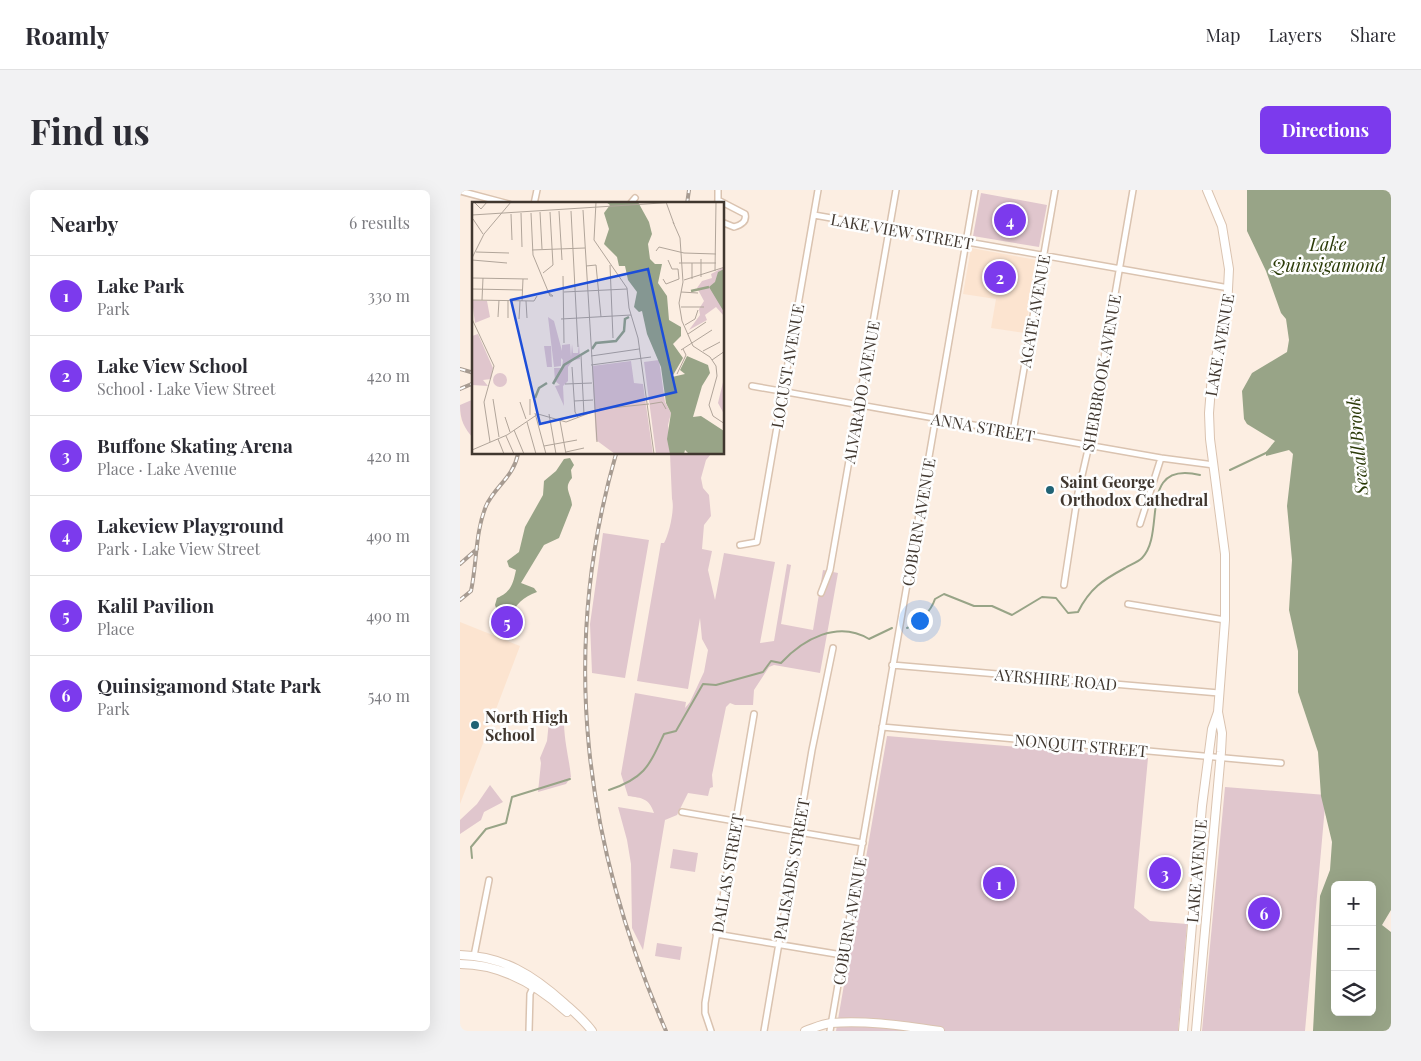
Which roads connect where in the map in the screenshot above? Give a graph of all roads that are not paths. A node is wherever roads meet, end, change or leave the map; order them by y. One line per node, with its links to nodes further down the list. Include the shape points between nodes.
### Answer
1 (718, 190): 12 (street)
2 (818, 190): 14 (street, LOCUST AVENUE)
3 (896, 190): 16 (street, ALVARADO AVENUE)
4 (975, 190): 17 (street, COBURN AVENUE)
5 (1055, 190): 18 (street, AGATE AVENUE)
6 (1132, 190): 19 (street, SHERBROOK AVENUE)
7 (1208, 190): 20 (main road, LAKE AVENUE, via 1224,236)
8 (460, 191): 10 (street)
9 (635, 198): 11 (street)
10 (501, 202)
11 (632, 202)
12 (718, 202)
13 (725, 205): 15 (street, via 745,214 740,226 734,228)
14 (814, 215): 16 (street, LAKE VIEW STREET); 22 (street, LOCUST AVENUE)
15 (725, 224)
16 (889, 228): 17 (street, LAKE VIEW STREET); 23 (street, ALVARADO AVENUE)
17 (966, 242): 18 (street, LAKE VIEW STREET); 24 (street, COBURN AVENUE)
18 (1044, 256): 19 (street, LAKE VIEW STREET); 25 (street, AGATE AVENUE)
19 (1119, 269): 20 (street); 26 (street, SHERBROOK AVENUE)
20 (1229, 288): 28 (main road, LAKE AVENUE, via 1210,394)
21 (752, 386): 22 (street, ANNA STREET)
22 (783, 392): 23 (street, ANNA STREET); 30 (street, LOCUST AVENUE, via 757,542)
23 (858, 406): 24 (street, ANNA STREET); 32 (street, ALVARADO AVENUE, via 830,570)
24 (935, 418): 25 (street, ANNA STREET); 36 (street, COBURN AVENUE)
25 (1013, 432): 26 (street, ANNA STREET)
26 (1089, 445): 27 (street, ANNA STREET); 31 (street, SHERBROOK AVENUE)
27 (1160, 458): 28 (street, ANNA STREET); 29 (street)
28 (1214, 465): 34 (main road, LAKE AVENUE, via 1225,554)
29 (1140, 524)
30 (740, 545)
31 (1064, 585)
32 (821, 592)
33 (1128, 604): 34 (street)
34 (1226, 620): 37 (main road, LAKE AVENUE)
35 (833, 648): 46 (street, PALISADES STREET)
36 (892, 665): 37 (street, AYRSHIRE ROAD); 40 (street, COBURN AVENUE)
37 (1220, 693): 38 (main road, LAKE AVENUE)
38 (1218, 712): 41 (main road, LAKE AVENUE); 42 (main road, LAKE AVENUE, via 1222,733)
39 (754, 714): 45 (street, DALLAS STREET)
40 (882, 727): 41 (street, NONQUIT STREET); 47 (street, COBURN AVENUE)
41 (1209, 756): 42 (street, NONQUIT STREET); 63 (main road, LAKE AVENUE)
42 (1221, 758): 43 (street, NONQUIT STREET); 64 (main road, LAKE AVENUE)
43 (1281, 763)
44 (682, 812): 45 (street)
45 (736, 820): 46 (street); 49 (street, DALLAS STREET)
46 (798, 831): 47 (street); 50 (street, PALISADES STREET)
47 (863, 843): 52 (street, COBURN AVENUE)
48 (489, 880): 53 (street)
49 (716, 934): 50 (street); 59 (street, DALLAS STREET, via 705,1003)
50 (778, 943): 52 (street); 60 (street, PALISADES STREET)
51 (460, 955): 53 (main road)
52 (842, 955): 56 (street, COBURN AVENUE)
53 (474, 956): 55 (main road, via 508,964)
54 (460, 964): 55 (main road, via 505,971)
55 (535, 982): 57 (street, via 530,994); 58 (main road)
56 (831, 1027): 61 (main road); 62 (main road, via 885,1024)
57 (529, 1031)
58 (590, 1031)
59 (711, 1031)
60 (764, 1031)
61 (805, 1031)
62 (940, 1031)
63 (1183, 1031)
64 (1196, 1031)

